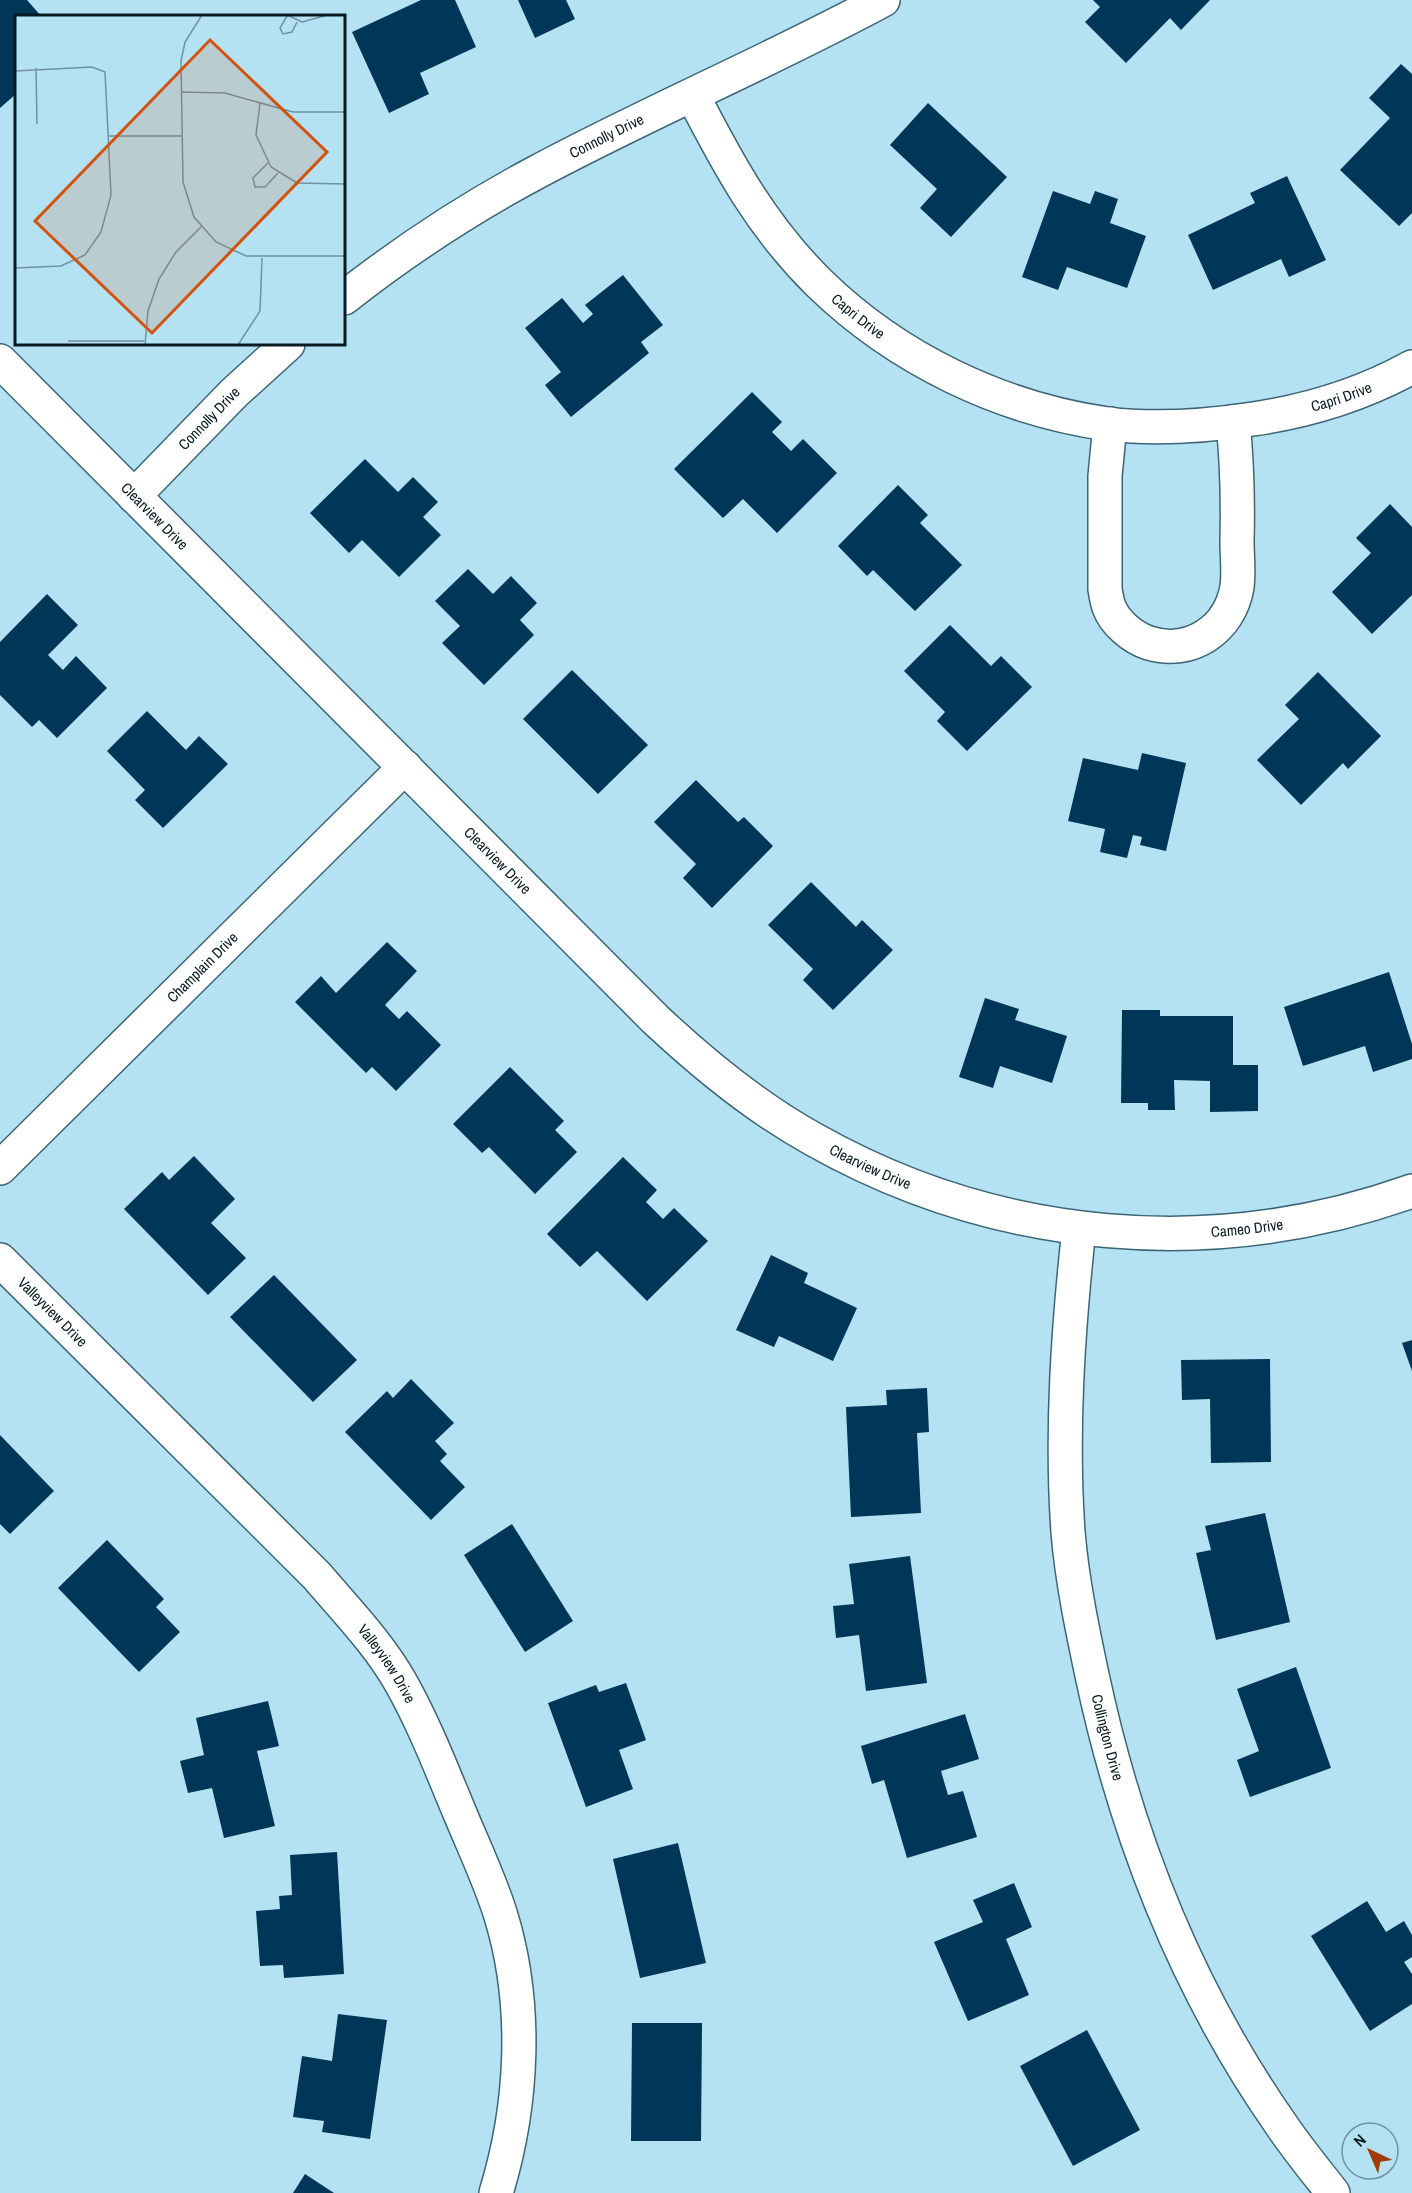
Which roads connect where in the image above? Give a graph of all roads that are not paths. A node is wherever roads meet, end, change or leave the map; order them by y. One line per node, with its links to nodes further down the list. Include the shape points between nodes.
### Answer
1 (883, 0): 2 (street, Connolly Drive)
2 (693, 96): 3 (street, Connolly Drive, via 612,133 490,199 416,245); 8 (street, Capri Drive, via 750,201 819,283 861,320 954,377 1005,399 1062,416)
3 (345, 297)
4 (287, 345): 9 (street, Connolly Drive, via 234,393)
5 (0, 361): 9 (street, Clearview Drive)
6 (1412, 368): 7 (street, Capri Drive, via 1360,392 1311,408)
7 (1233, 422): 8 (street, Capri Drive, via 1189,426); 8 (street, via 1238,474 1237,586 1231,608 1204,638 1170,646 1134,636 1109,608 1105,589 1105,476)
8 (1110, 424)
9 (134, 496): 10 (street, Clearview Drive)
10 (405, 767): 11 (street, Champlain Drive); 13 (street, Clearview Drive, via 655,1019 690,1052 769,1112 864,1166 916,1188 970,1207)
11 (0, 1168)
12 (1412, 1191): 13 (street, Cameo Drive, via 1344,1212 1258,1228 1195,1234)
13 (1079, 1229): 16 (street, Collington Drive, via 1067,1378 1068,1534 1084,1639 1112,1759 1143,1860 1199,1986 1280,2123)
14 (0, 1260): 15 (street, Valleyview Drive, via 317,1576 361,1626 400,1681 432,1745 482,1866 501,1916 512,1967 518,2020 516,2104)
15 (496, 2193)
16 (1333, 2193)

